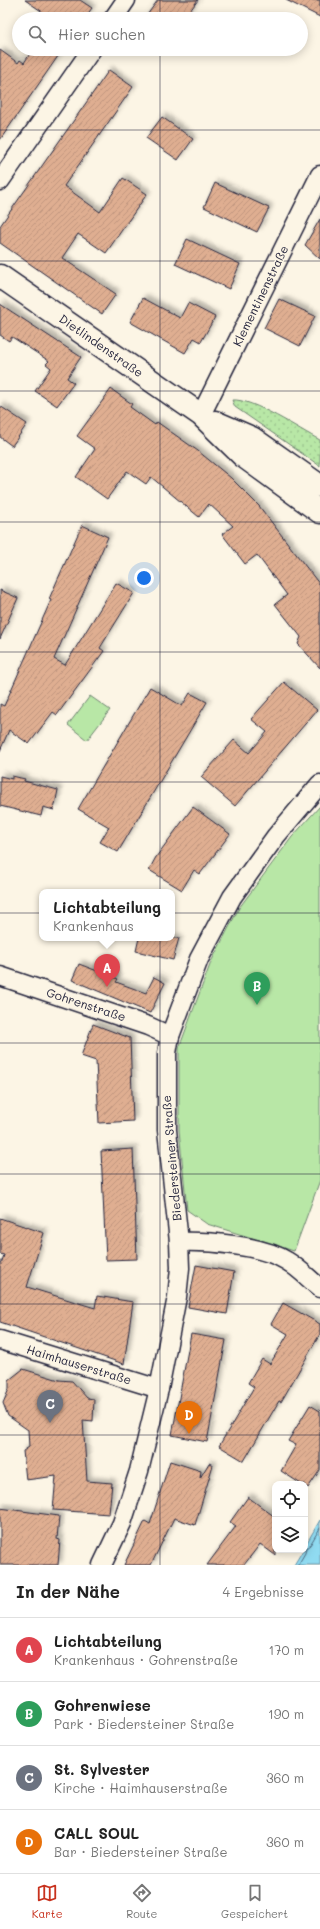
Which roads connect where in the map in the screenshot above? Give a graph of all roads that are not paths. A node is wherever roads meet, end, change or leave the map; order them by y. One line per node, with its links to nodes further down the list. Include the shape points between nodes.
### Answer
1 (87, 56): 3 (street)
2 (320, 175): 4 (street, Klementinenstraße)
3 (0, 181)
4 (314, 202): 6 (street, Klementinenstraße)
5 (0, 276): 6 (main road, Dietlindenstraße)
6 (201, 416): 7 (main road, Dietlindenstraße, via 252,438); 8 (main road, Dietlindenstraße, via 243,456)
7 (320, 486)
8 (320, 512)
9 (320, 784): 11 (street, Biedersteiner Straße, via 276,836 232,897 199,960)
10 (0, 976): 11 (street, Gohrenstraße, via 148,1026)
11 (170, 1036): 12 (street, Biedersteiner Straße, via 167,1052 167,1130)
12 (179, 1242): 13 (street, via 204,1241 264,1252 286,1260); 15 (street, Biedersteiner Straße, via 177,1297)
13 (320, 1288)
14 (0, 1340): 15 (street, Haimhauserstraße)
15 (159, 1389): 16 (street, Biedersteiner Straße, via 139,1471 122,1523)
16 (102, 1565)

